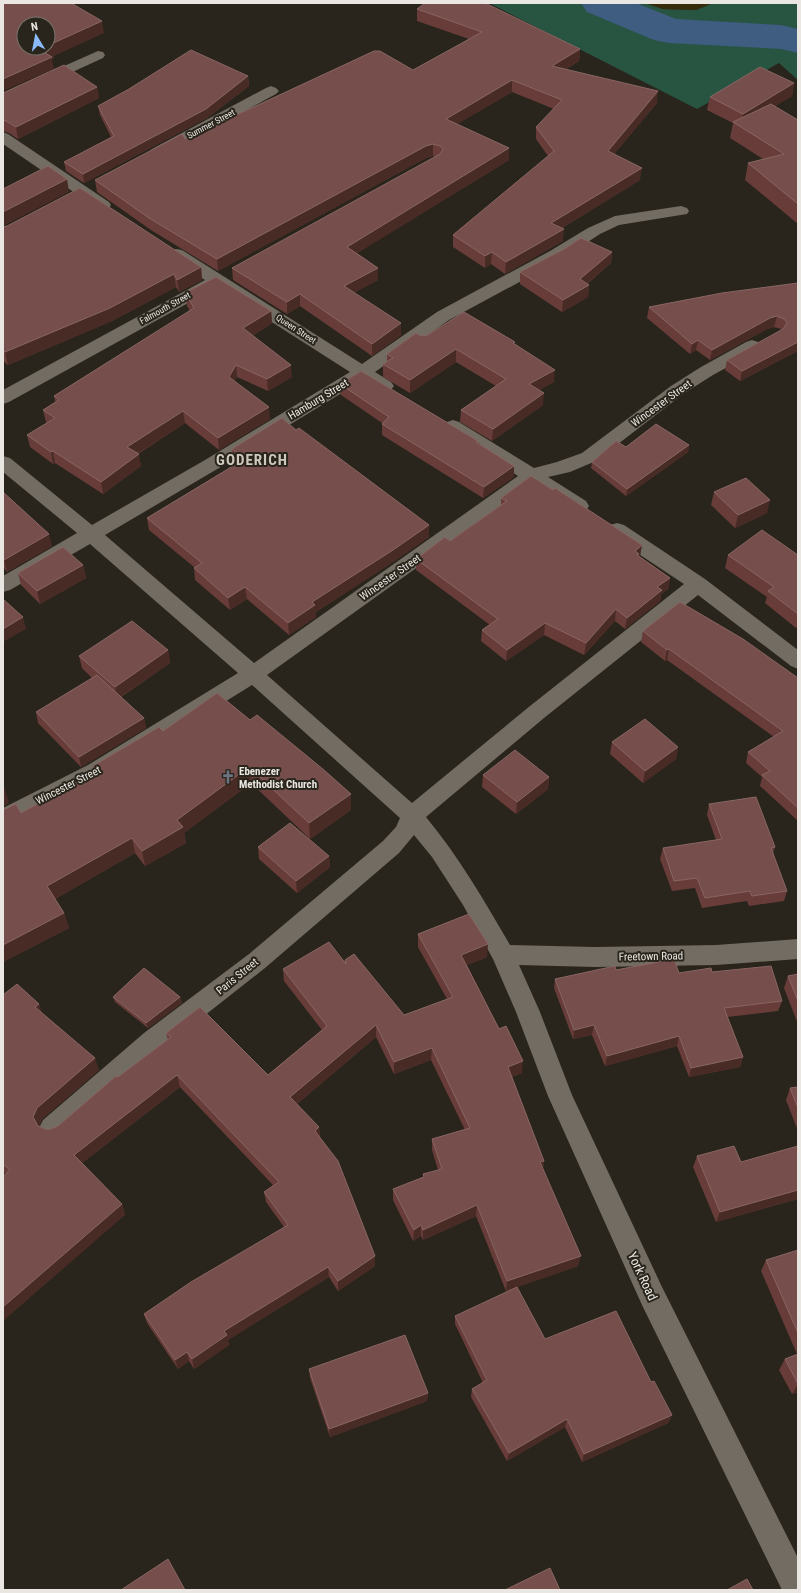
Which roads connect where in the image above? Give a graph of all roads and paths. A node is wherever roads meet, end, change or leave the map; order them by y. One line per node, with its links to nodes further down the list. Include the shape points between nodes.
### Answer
1 (98, 55): 3 (street)
2 (271, 91): 5 (street, Summer Street)
3 (3, 99)
4 (3, 137): 7 (street)
5 (146, 158)
6 (681, 211): 11 (street, Hamburg Street, via 615,221 594,231 556,255 443,316)
7 (114, 213)
8 (164, 247): 9 (street, Queen Street)
9 (223, 276): 11 (street, Queen Street); 13 (street, Falmouth Street)
10 (767, 338): 16 (street, Wincester Street, via 677,390 588,457)
11 (361, 373): 12 (street, Queen Street); 17 (street, Hamburg Street)
12 (396, 392)
13 (3, 398)
14 (436, 416): 16 (street)
15 (3, 462): 17 (street, York Road)
16 (532, 475): 18 (street); 21 (street, Wincester Street)
17 (91, 534): 19 (street, Hamburg Street); 21 (street, York Road)
18 (698, 584): 20 (street); 22 (street, via 543,707)
19 (3, 585)
20 (798, 661)
21 (253, 674): 22 (street, York Road); 23 (street, Wincester Street, via 96,771)
22 (412, 816): 25 (street, York Road, via 444,856); 26 (street, Paris Street, via 404,833 390,847 257,961 153,1041)
23 (3, 818)
24 (798, 949): 25 (street, Freetown Road, via 716,955)
25 (503, 955): 27 (street, York Road, via 560,1096 652,1296)
26 (52, 1128)
27 (798, 1590)

